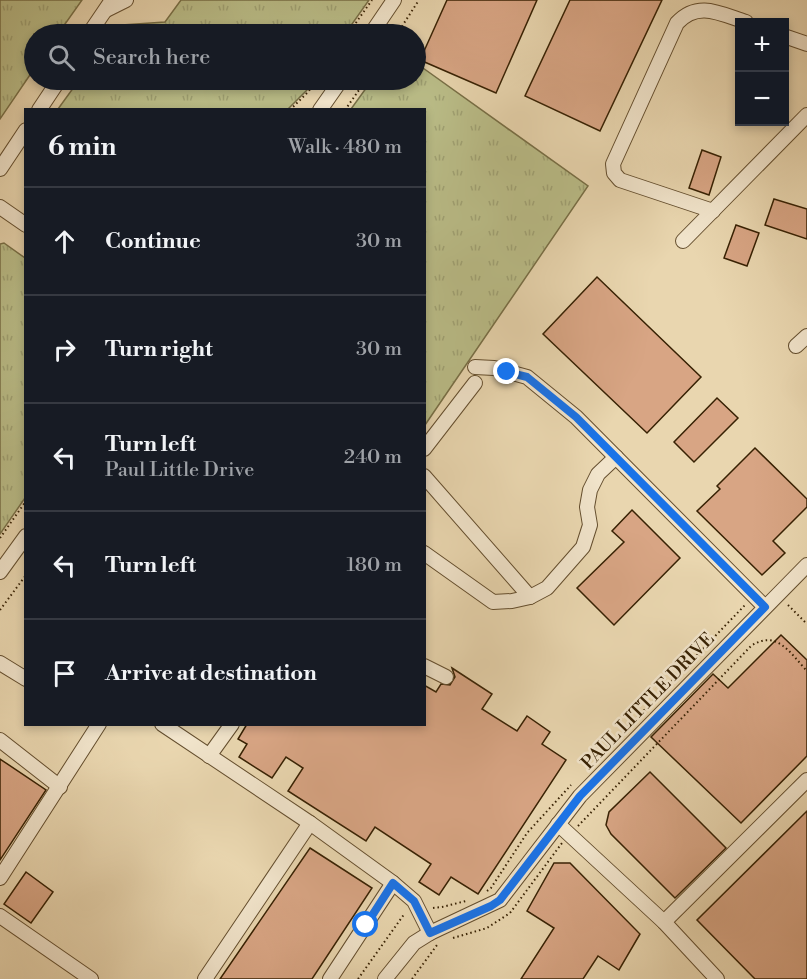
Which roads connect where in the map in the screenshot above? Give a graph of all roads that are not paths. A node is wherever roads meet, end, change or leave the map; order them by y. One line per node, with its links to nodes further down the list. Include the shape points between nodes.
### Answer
1 (126, 0): 3 (street)
2 (394, 0): 6 (street)
3 (108, 6): 5 (street)
4 (735, 18): 17 (street, via 709,9 691,11 677,23 613,164 620,180)
5 (96, 24)
6 (378, 24)
7 (789, 38): 8 (street)
8 (807, 44)
9 (52, 90): 11 (street)
10 (334, 90): 12 (street)
11 (40, 108)
12 (321, 108)
13 (807, 115): 17 (street)
14 (24, 133): 15 (street)
15 (0, 169)
16 (0, 207): 18 (street)
17 (713, 211): 19 (street)
18 (24, 224)
19 (683, 242)
20 (807, 336): 21 (street)
21 (796, 346)
22 (475, 367): 25 (street, via 527,377 576,417)
23 (475, 383): 24 (street)
24 (426, 446)
25 (616, 457): 31 (street, via 598,474 590,490 590,525 584,547 547,588); 32 (street)
26 (426, 478): 31 (street)
27 (24, 539): 30 (street)
28 (426, 554): 31 (street, via 493,602)
29 (807, 565): 32 (street, PAUL LITTLE DRIVE)
30 (0, 572)
31 (530, 597)
32 (765, 607): 45 (street, PAUL LITTLE DRIVE, via 580,796)
33 (0, 663): 36 (street)
34 (426, 667): 35 (street)
35 (446, 677)
36 (24, 678)
37 (96, 726): 43 (street)
38 (165, 726): 41 (street)
39 (231, 726): 41 (street)
40 (0, 740): 43 (street)
41 (209, 756): 44 (street)
42 (807, 780): 49 (street)
43 (60, 787): 46 (street)
44 (310, 823): 47 (street); 52 (street)
45 (558, 824): 49 (street); 50 (street, PAUL LITTLE DRIVE, via 500,900)
46 (0, 878)
47 (393, 883): 50 (street, via 414,901); 53 (street)
48 (0, 916): 51 (street)
49 (663, 922): 55 (street)
50 (430, 933): 54 (street, PAUL LITTLE DRIVE, via 414,943)
51 (91, 979)
52 (205, 979)
53 (330, 979)
54 (385, 979)
55 (717, 979)

